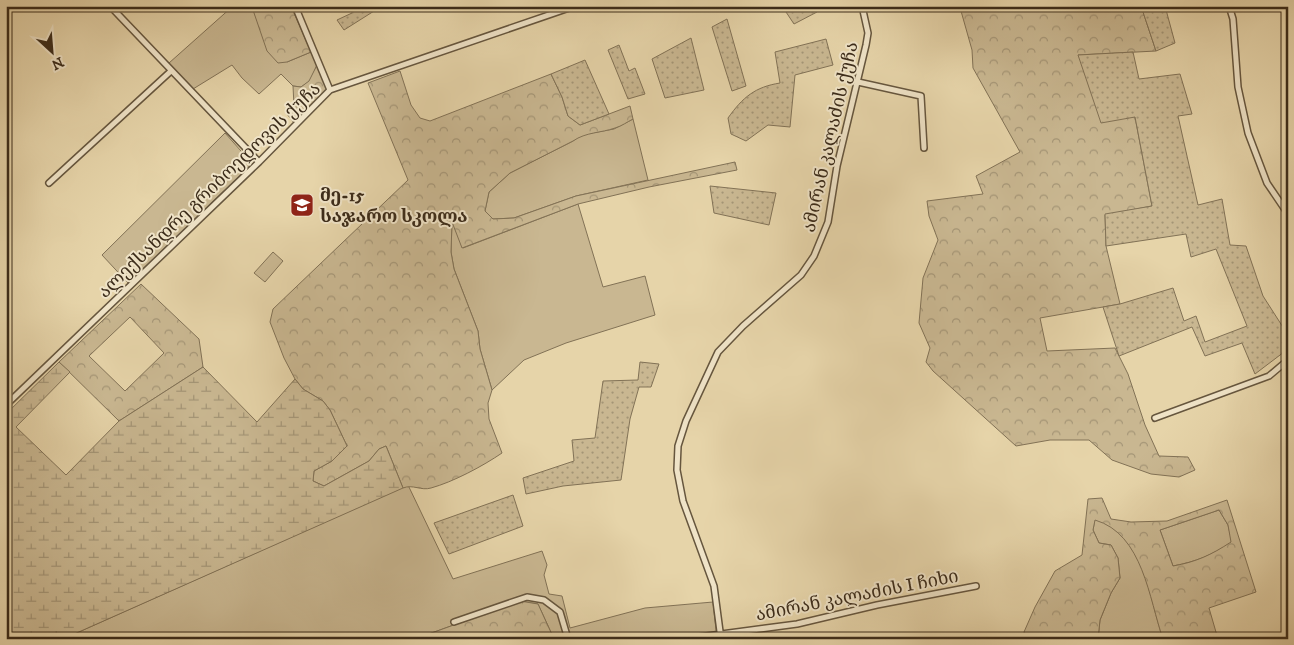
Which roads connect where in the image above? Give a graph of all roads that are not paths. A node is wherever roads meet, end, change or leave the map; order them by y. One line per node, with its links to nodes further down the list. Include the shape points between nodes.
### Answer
1 (110, 6): 6 (street)
2 (295, 6): 8 (street)
3 (575, 6): 8 (street, ალექსანდრე გრიბოედოვის ქუჩა)
4 (862, 6): 7 (street, ამირან კალაძის ქუჩა, via 868,33)
5 (1229, 6): 12 (street, via 1233,19 1238,87 1248,133 1267,183)
6 (172, 71): 10 (street); 11 (street)
7 (858, 82): 9 (street, via 921,96); 18 (street, ამირან კალაძის ქუჩა, via 837,166 828,222 814,256 801,275 718,352 678,446 677,470 683,501 714,586)
8 (330, 90): 10 (street, ალექსანდრე გრიბოედოვის ქუჩა)
9 (924, 148)
10 (259, 162): 14 (street, ალექსანდრე გრიბოედოვის ქუჩა)
11 (49, 182)
12 (1288, 214)
13 (1288, 360): 15 (street, via 1269,376)
14 (6, 405)
15 (1156, 418)
16 (976, 586): 18 (street, ამირან კალაძის I ჩიხი, via 797,624)
17 (454, 622): 19 (street, via 527,597 544,600 560,612)
18 (720, 636): 20 (street, ამირან კალაძის I ჩიხი)
19 (568, 639)
20 (684, 639)

